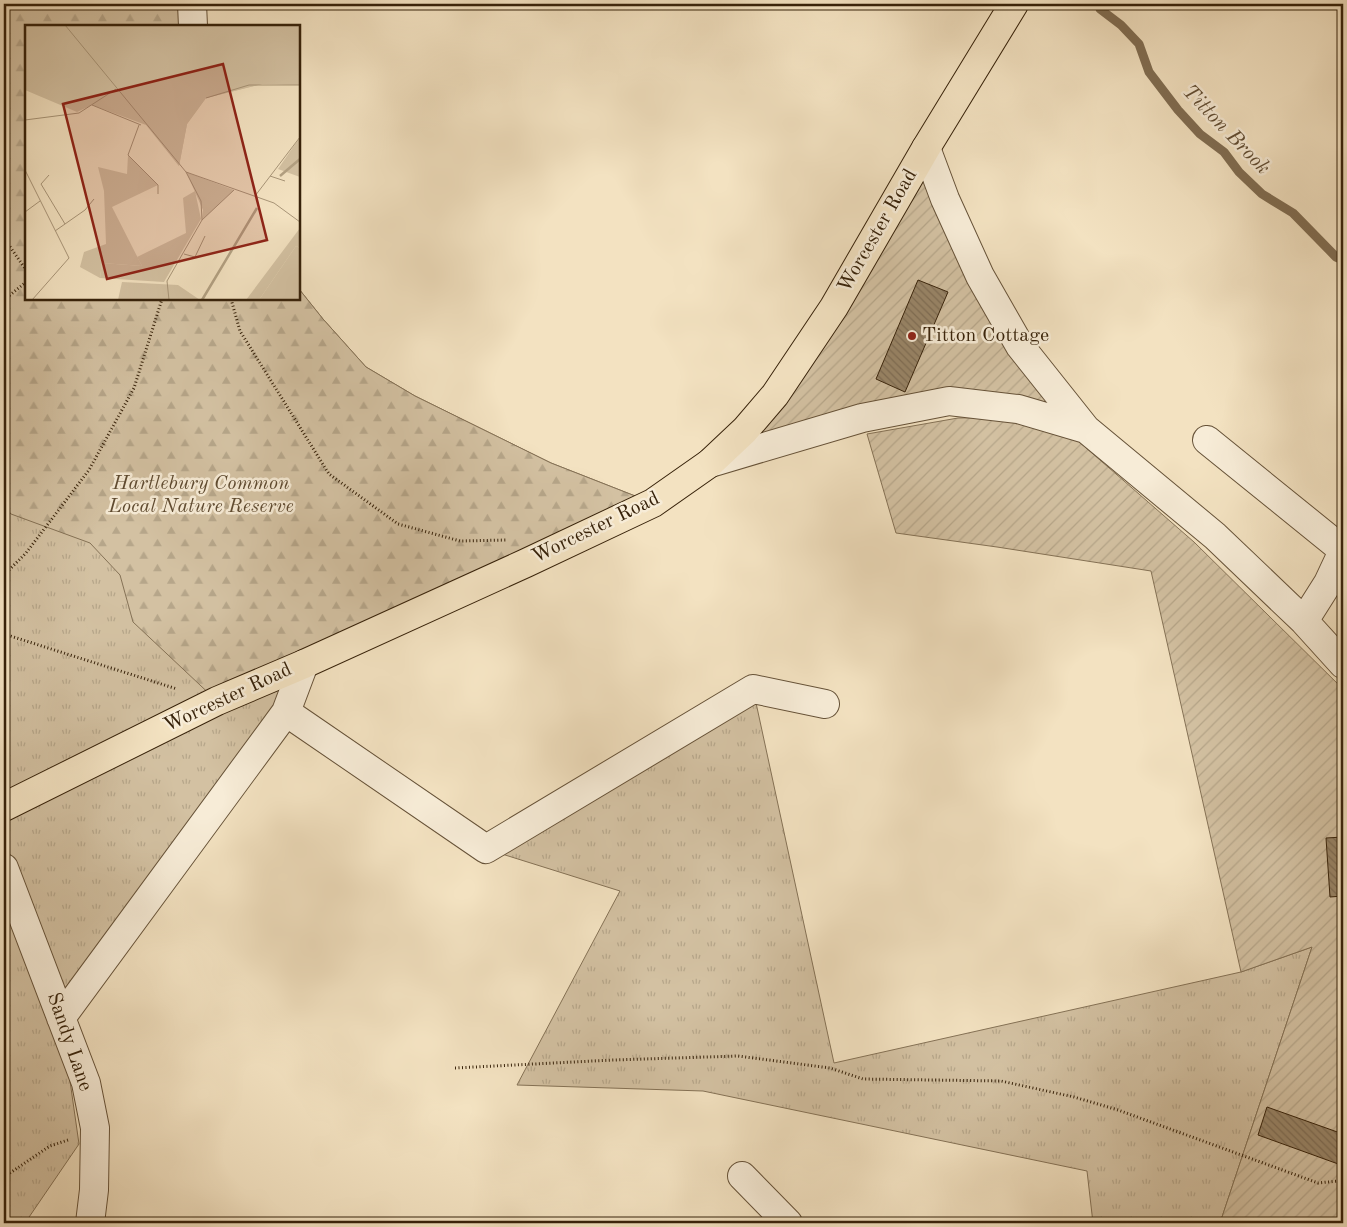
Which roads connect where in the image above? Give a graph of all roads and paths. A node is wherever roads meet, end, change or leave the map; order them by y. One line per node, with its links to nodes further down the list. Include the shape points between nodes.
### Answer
1 (192, 4): 3 (street)
2 (1011, 5): 4 (main road, Worcester Road)
3 (193, 25)
4 (926, 148): 11 (street, via 980,276 1020,346); 13 (main road, Worcester Road, via 834,307 775,394 745,430)
5 (4, 238): 6 (path)
6 (25, 269)
7 (25, 283): 8 (path)
8 (4, 300)
9 (162, 300): 16 (path, via 134,388 88,470 26,553)
10 (231, 300): 14 (path, via 240,331 328,474 398,524)
11 (1086, 429): 13 (street, via 1018,409 949,401 862,418); 17 (street, via 1214,536)
12 (1207, 440): 15 (street)
13 (710, 463): 19 (main road, Worcester Road, via 653,503)
14 (460, 541)
15 (1343, 551): 17 (street)
16 (4, 575)
17 (1304, 621): 20 (street)
18 (4, 634): 21 (path)
19 (304, 664): 21 (main road, Worcester Road); 23 (street)
20 (1343, 664)
21 (217, 701): 24 (main road, Worcester Road)
22 (825, 704): 23 (street, via 753,689 486,849)
23 (286, 712): 26 (street)
24 (4, 807)
25 (4, 868): 26 (street, Sandy Lane)
26 (61, 1018): 28 (street, Sandy Lane, via 86,1083)
27 (454, 1068): 31 (path, via 738,1056 830,1068 863,1079 1000,1081 1118,1110 1318,1183)
28 (94, 1128): 30 (path, via 50,1146); 32 (street, Sandy Lane, via 94,1190)
29 (742, 1176): 33 (street)
30 (4, 1177)
31 (1343, 1179)
32 (90, 1223)
33 (788, 1223)

